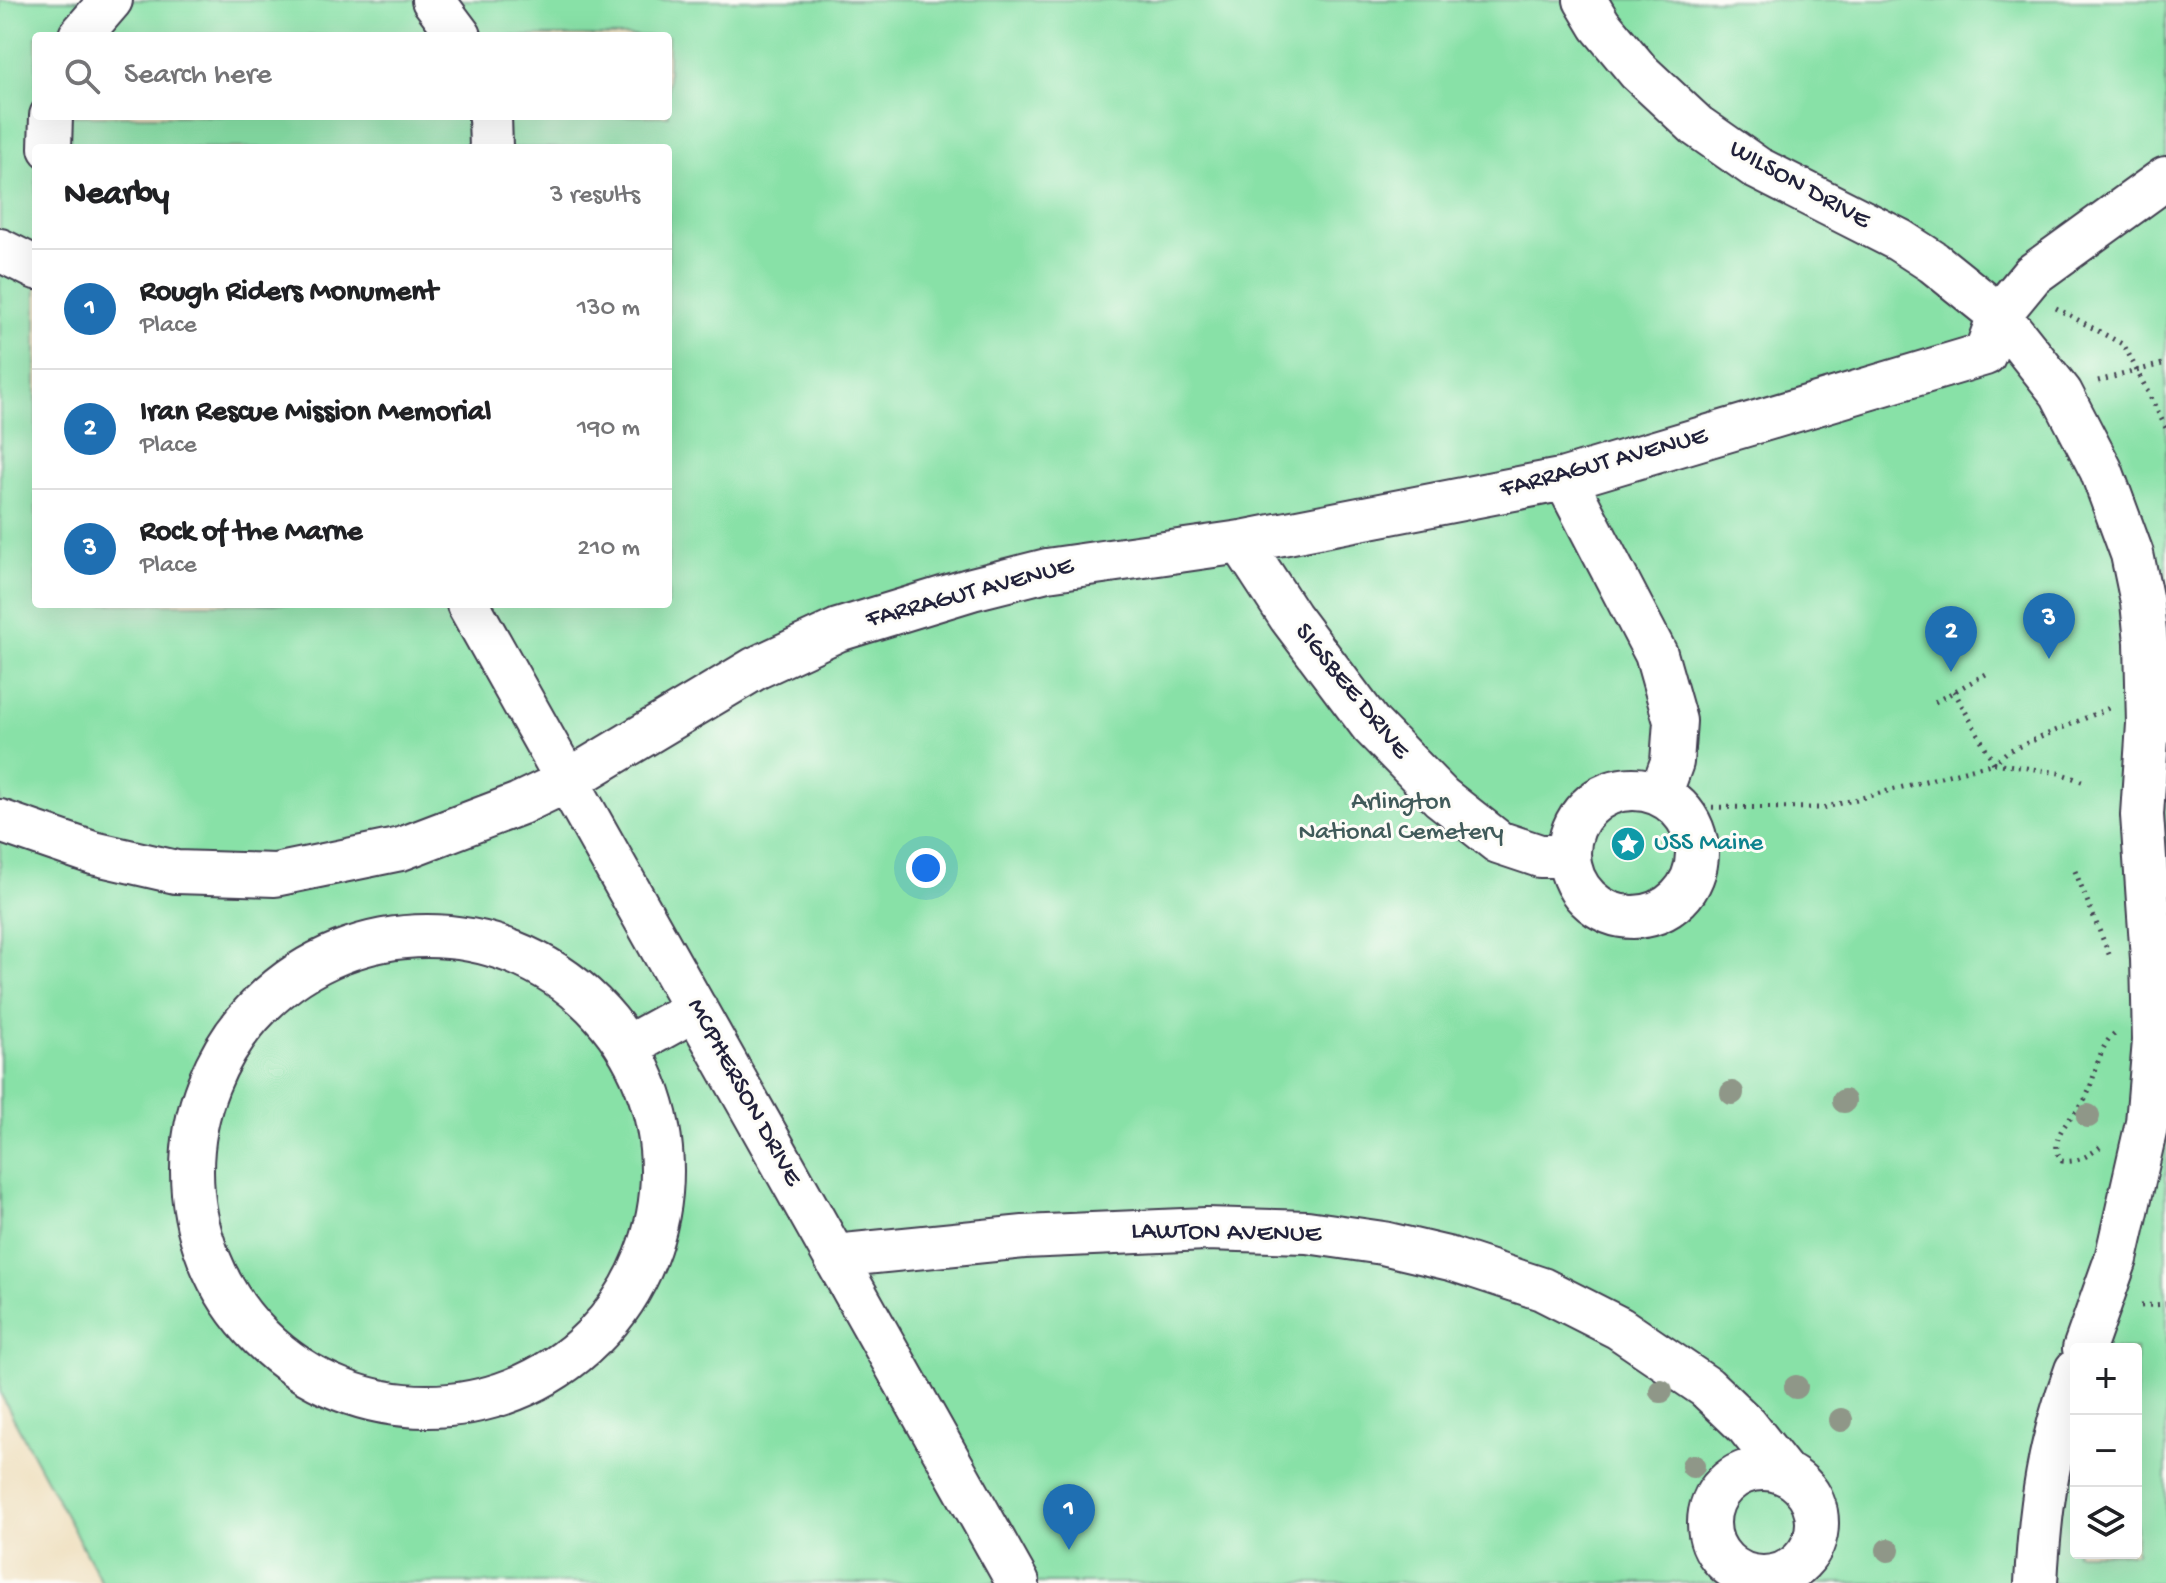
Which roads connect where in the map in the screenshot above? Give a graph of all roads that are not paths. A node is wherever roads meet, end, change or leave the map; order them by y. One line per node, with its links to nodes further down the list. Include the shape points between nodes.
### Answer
1 (111, 0): 4 (lane)
2 (433, 0): 5 (lane)
3 (1585, 0): 13 (lane, WILSON DRIVE, via 1639,72 1697,126 1757,168)
4 (83, 32)
5 (457, 32)
6 (51, 120): 8 (lane)
7 (490, 120): 9 (lane)
8 (50, 144)
9 (491, 144)
10 (2166, 178): 13 (lane, via 2032,275)
11 (0, 250): 12 (lane)
12 (32, 266)
13 (2010, 302): 14 (lane, FARRAGUT AVENUE, via 1985,354); 24 (lane, WILSON DRIVE, via 2101,470 2132,554 2146,642 2142,815 2154,1041 2148,1109 2116,1259)
14 (1565, 479): 15 (lane, FARRAGUT AVENUE); 18 (lane, via 1656,654 1675,721)
15 (1241, 542): 17 (lane, FARRAGUT AVENUE, via 1047,570 838,630 756,668); 20 (lane, SIGSBEE DRIVE, via 1371,725 1441,797 1498,842 1540,856)
16 (470, 608): 17 (lane, MCPHERSON DRIVE)
17 (569, 780): 19 (lane, FARRAGUT AVENUE, via 401,849 275,875 176,872 93,853); 21 (lane, MCPHERSON DRIVE)
18 (1669, 801): 20 (lane, via 1653,791 1631,788 1610,793 1579,819); 20 (lane, via 1688,817 1698,859 1692,880 1661,911 1621,916 1601,908 1585,895)
19 (0, 821)
20 (1567, 856)
21 (696, 1009): 22 (lane); 23 (lane, MCPHERSON DRIVE)
22 (627, 1047): 22 (lane, via 647,1086 657,1124 661,1189 652,1240 617,1310 571,1356 527,1384 452,1405 413,1406 337,1389 271,1348 240,1315 216,1277 199,1235 191,1191 192,1146 201,1102 219,1060 244,1023 276,990 313,965 399,938 444,937 489,945 531,961 570,985)
23 (835, 1256): 26 (lane, LAWTON AVENUE, via 1024,1237 1206,1229 1307,1232 1383,1243 1542,1289 1619,1328 1706,1387 1747,1426); 28 (lane, MCPHERSON DRIVE)
24 (2086, 1343)
25 (2070, 1388): 29 (lane, via 2054,1435 2040,1513)
26 (1785, 1474): 27 (lane, LAWTON AVENUE, via 1800,1484 1816,1516 1808,1552); 27 (lane, LAWTON AVENUE, via 1758,1469 1731,1480 1714,1499 1709,1520 1727,1563 1745,1574)
27 (1782, 1574)
28 (1018, 1583)
29 (2036, 1583)

